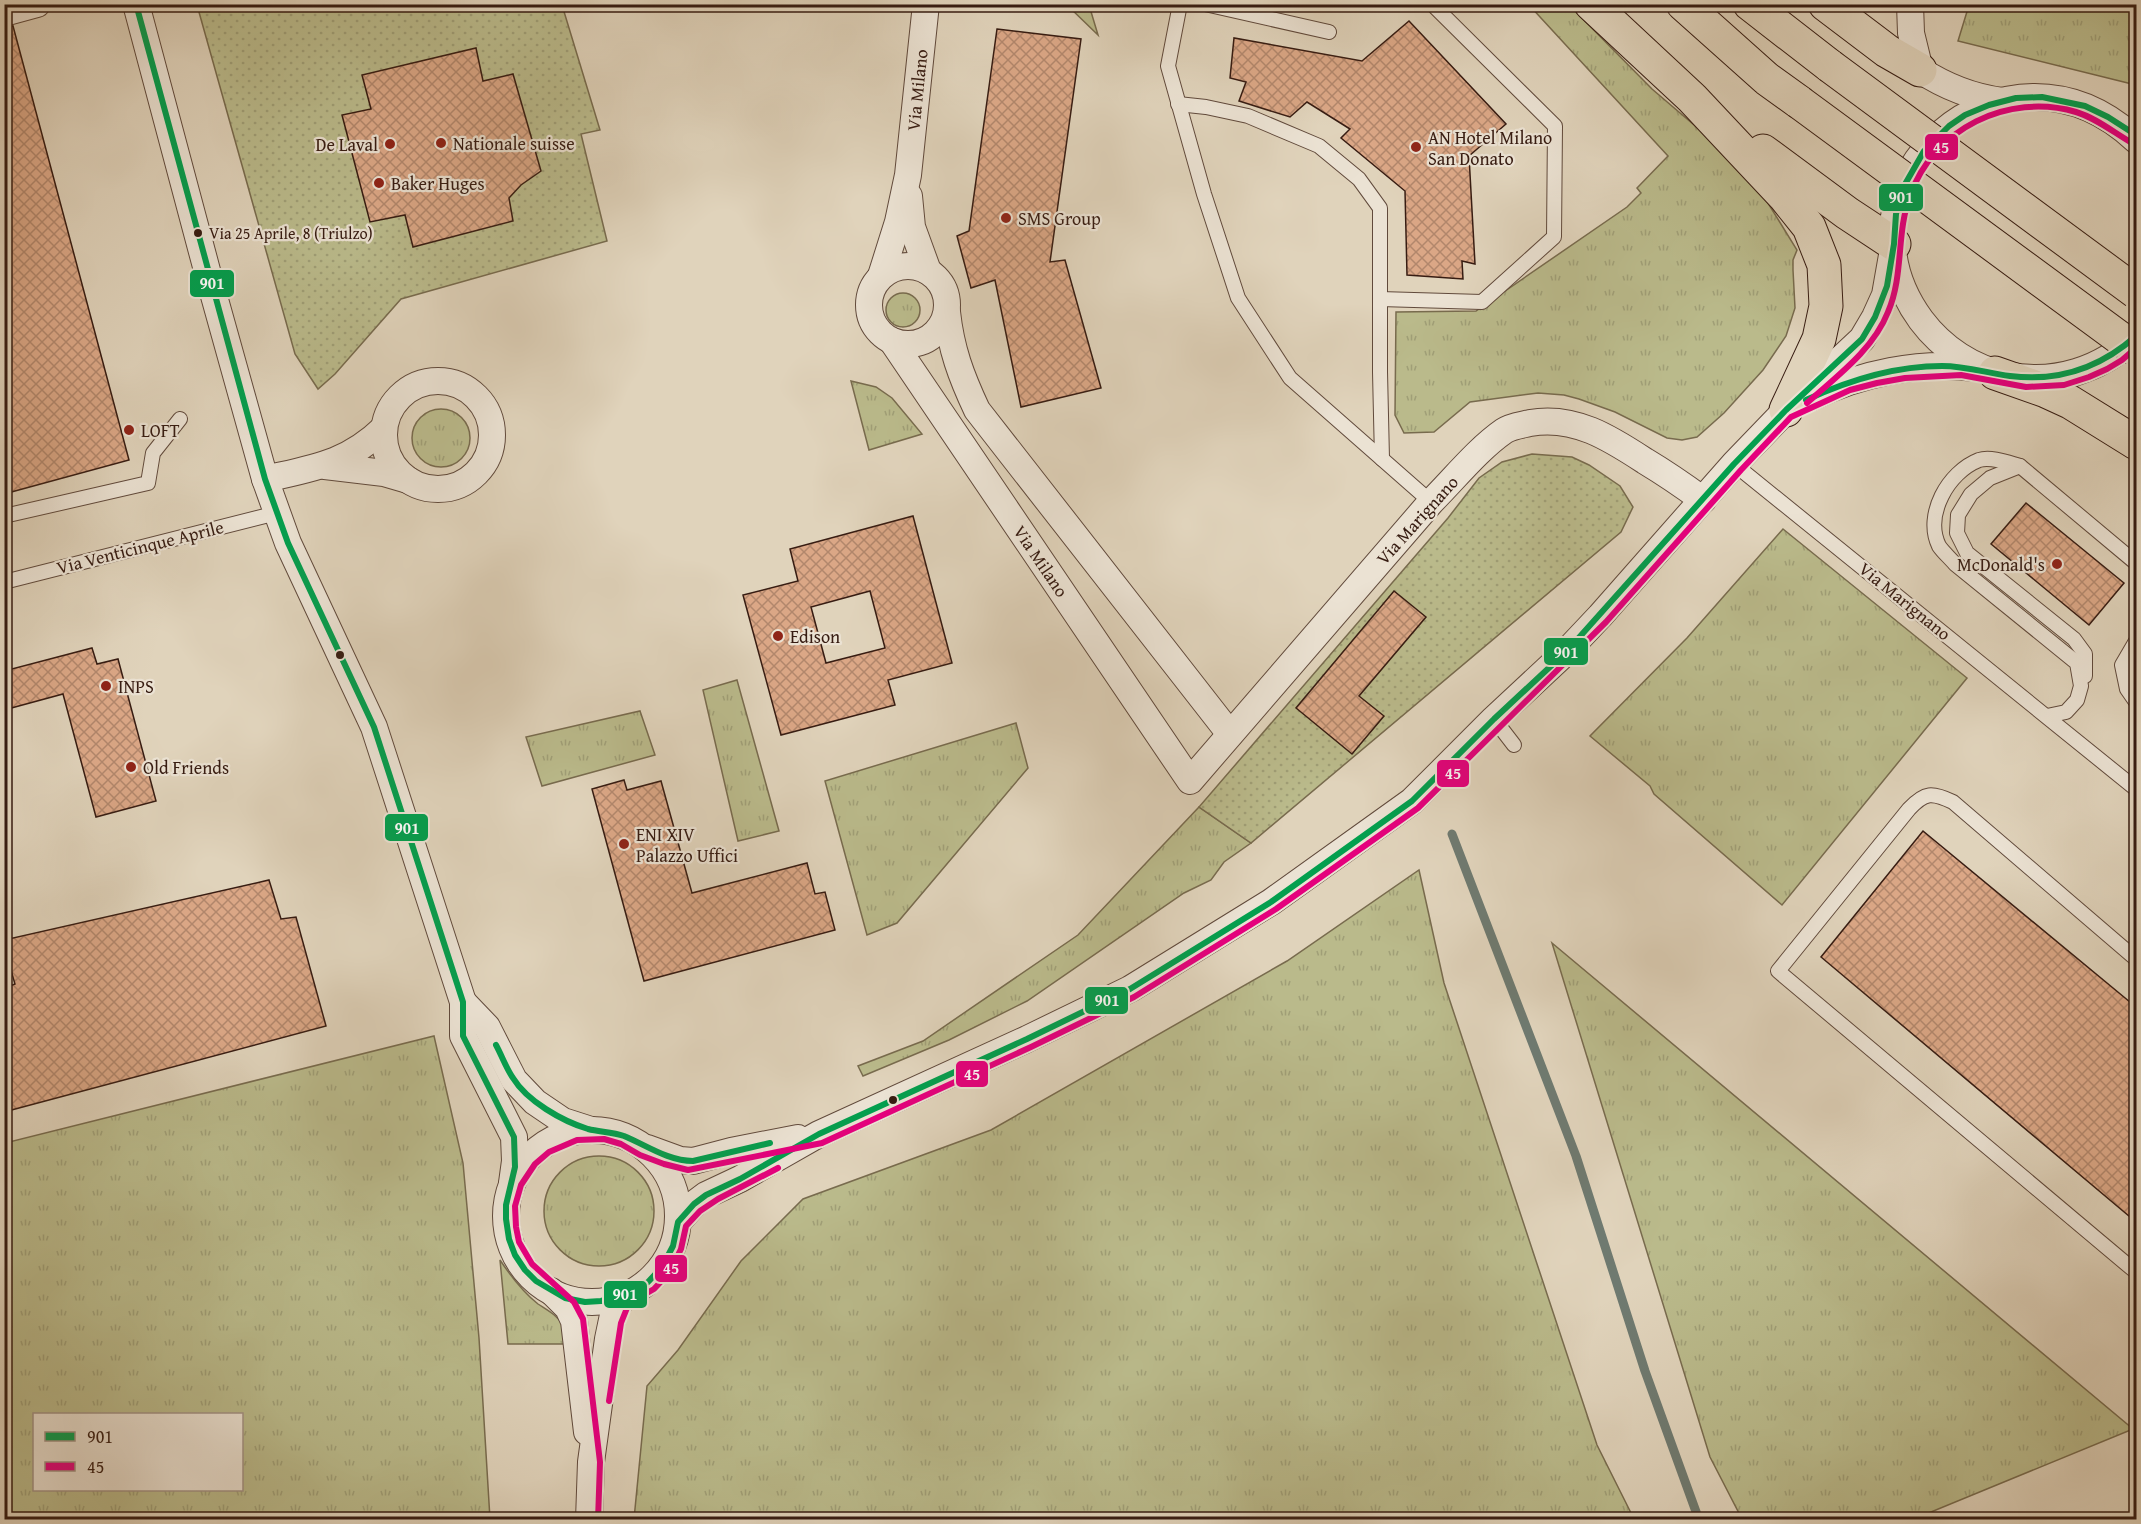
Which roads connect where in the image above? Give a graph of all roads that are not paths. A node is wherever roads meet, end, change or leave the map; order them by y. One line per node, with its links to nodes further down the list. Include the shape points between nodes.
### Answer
1 (37, 4): 12 (street)
2 (136, 4): 38 (street)
3 (927, 4): 19 (street, Via Milano)
4 (1180, 4): 17 (lane, via 1168,66)
5 (1205, 4): 13 (lane)
6 (1432, 4): 24 (lane, via 1555,126 1554,237 1482,302)
7 (1591, 4): 15 (highway)
8 (1683, 4): 28 (highway, bridge, via 1767,78)
9 (1750, 4): 23 (highway, bridge)
10 (1825, 4): 14 (highway, via 1887,51)
11 (1910, 4): 14 (street, via 1911,33)
12 (4, 13)
13 (1329, 32)
14 (1920, 70): 16 (street, via 1965,93)
15 (1692, 98): 20 (highway); 30 (highway, via 1809,227 1824,265 1826,306 1819,339)
16 (2002, 101): 18 (street, via 2032,97 2072,102 2102,113); 20 (street, via 1960,118 1924,151 1900,196)
17 (1178, 104): 24 (lane, via 1248,116 1319,146 1359,179 1380,208); 34 (lane, via 1239,298 1290,378)
18 (2132, 134)
19 (908, 176): 21 (street, via 912,227); 22 (street, Via Milano)
20 (1894, 244): 29 (street, via 1902,284 1922,322 1956,354); 30 (street, via 1885,295 1870,327 1851,351)
21 (928, 271): 22 (street, via 902,266); 25 (street, via 945,292)
22 (881, 276): 27 (street, Via Milano, via 868,301 870,315 880,333)
23 (2136, 292)
24 (1380, 299): 34 (lane)
25 (947, 312): 27 (street, via 939,329 928,339 914,344); 51 (street, via 960,373 977,410)
26 (2136, 336): 29 (street, via 2105,360 2073,374 2027,378)
27 (892, 341): 53 (street, Via Milano)
28 (2136, 350)
29 (1995, 373): 30 (street, via 1937,366 1875,374 1847,382); 33 (highway, via 2070,402)
30 (1786, 410): 35 (street)
31 (180, 419): 43 (lane, via 153,453 148,483)
32 (384, 428): 36 (street, via 367,444); 39 (street, via 384,447 393,466); 39 (street, via 396,399 411,387 441,380 460,384 474,393 490,417 492,446 482,469 467,481 438,489)
33 (2136, 443)
34 (1382, 459): 41 (lane)
35 (1734, 464): 40 (street); 49 (lane, Via Marignano)
36 (322, 466): 38 (street); 39 (street, via 384,473)
37 (2020, 466): 44 (lane); 47 (lane, via 1989,478 1971,494 1958,515 1957,533 1967,553 2074,639 2085,654 2086,672); 47 (lane, via 1980,460 1957,475 1936,509 1934,529 1940,547 1955,564 2077,663)
38 (266, 479): 42 (street)
39 (408, 480)
40 (1703, 500): 41 (street, Via Marignano, via 1612,439 1567,423 1543,421 1505,430); 50 (street, via 1567,651)
41 (1431, 502): 51 (street, Via Marignano)
42 (277, 513): 45 (lane, Via Venticinque Aprile); 56 (street, via 374,727)
43 (4, 516)
44 (2136, 563)
45 (4, 582)
46 (2136, 641): 48 (lane, via 2122,665 2127,689)
47 (2081, 686): 49 (lane, via 2077,700 2066,712)
48 (2136, 702)
49 (2047, 716): 54 (lane, Via Marignano)
50 (1494, 719): 52 (lane); 58 (street, via 1412,801 1260,909 1130,989)
51 (1230, 734): 53 (street, Via Marignano)
52 (1514, 745)
53 (1190, 781)
54 (2136, 789)
55 (2136, 959): 62 (lane, via 1953,802 1939,795 1927,795 1908,809 1778,971)
56 (463, 1002): 57 (street, via 487,1027 514,1080 528,1095 554,1116); 60 (street, via 463,1036 514,1137)
57 (591, 1130): 59 (street, via 618,1134); 60 (street, via 564,1134 544,1144 528,1158)
58 (819, 1134): 59 (street, via 693,1161); 61 (street, via 706,1195)
59 (644, 1147): 61 (street, via 670,1179)
60 (512, 1183): 63 (street, via 506,1209 511,1245 525,1270)
61 (678, 1221): 64 (street, via 672,1248 662,1267)
62 (2136, 1272)
63 (551, 1291): 64 (street, via 590,1302); 65 (street, via 568,1308 574,1321)
64 (627, 1295): 65 (street, via 612,1320)
65 (591, 1462): 66 (street)
66 (589, 1520)

